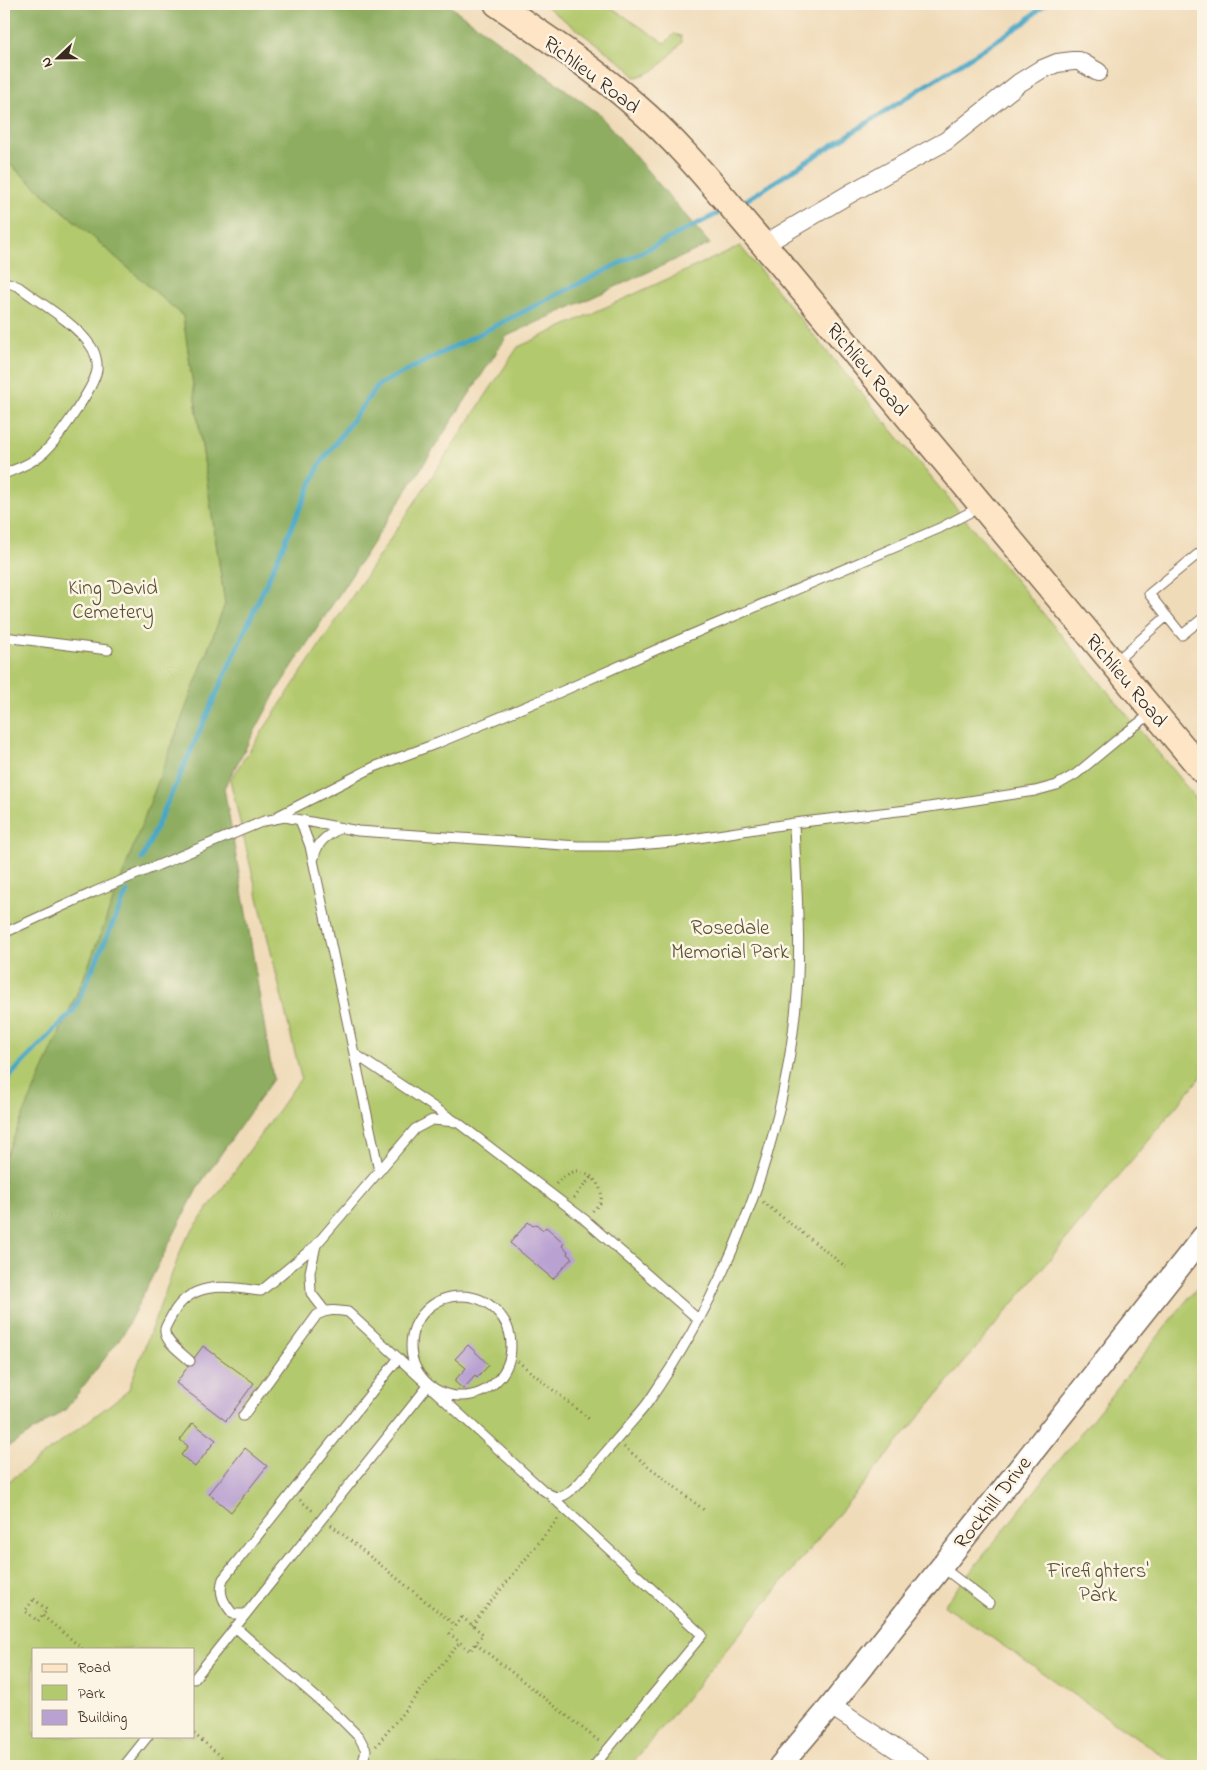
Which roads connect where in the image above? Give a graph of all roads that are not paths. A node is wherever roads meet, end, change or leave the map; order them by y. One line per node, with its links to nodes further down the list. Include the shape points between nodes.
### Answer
1 (497, 4): 3 (main road, Richlieu Road, via 635,104 682,150)
2 (1098, 72): 3 (street, via 1073,61 1040,70 946,141)
3 (763, 245): 6 (main road, Richlieu Road)
4 (4, 283): 5 (lane, via 19,287 78,331 96,356 97,368 83,398 49,448 39,458)
5 (4, 474)
6 (982, 506): 12 (main road, Richlieu Road); 15 (lane, via 940,528 558,693 374,767)
7 (1203, 550): 8 (lane, via 1150,594)
8 (1167, 616): 9 (lane, via 1182,635); 12 (lane)
9 (1203, 618)
10 (4, 637): 11 (lane)
11 (108, 650)
12 (1114, 663): 13 (main road, Richlieu Road)
13 (1154, 712): 14 (main road, Richlieu Road); 17 (lane, via 1076,774 1057,785 916,809)
14 (1203, 771)
15 (271, 820): 16 (lane, via 285,817); 20 (lane, via 94,892)
16 (300, 820): 18 (lane); 19 (lane)
17 (794, 824): 18 (lane, via 625,846 413,836); 27 (lane, via 799,951 785,1089 738,1242)
18 (340, 828): 19 (lane, via 324,838 316,848)
19 (314, 863): 21 (lane)
20 (4, 933)
21 (355, 1054): 22 (lane); 23 (lane)
22 (457, 1122): 23 (lane, via 432,1120 415,1130); 27 (lane, via 584,1219)
23 (379, 1171): 25 (lane)
24 (1203, 1237): 33 (street, Rockhill Drive)
25 (316, 1245): 26 (lane, via 310,1272 312,1293); 29 (lane, via 261,1291 222,1286 194,1291 177,1308 165,1328 166,1338)
26 (325, 1311): 28 (lane, via 348,1312); 31 (lane, via 317,1315)
27 (699, 1320): 32 (lane, via 649,1402 568,1494)
28 (398, 1358): 30 (lane); 35 (lane, via 223,1579 219,1590 225,1604 233,1614)
29 (190, 1361)
30 (428, 1386): 30 (lane, via 411,1356 410,1339 415,1323 425,1309 439,1299 456,1295 473,1296 488,1303 500,1314 512,1344 502,1375 491,1387 460,1397); 32 (lane); 35 (lane)
31 (243, 1416)
32 (552, 1497): 42 (lane, via 702,1635)
33 (941, 1567): 34 (lane); 38 (street, Rockhill Drive)
34 (989, 1603)
35 (246, 1614): 36 (lane)
36 (235, 1627): 37 (lane); 40 (lane, via 359,1737 366,1750)
37 (195, 1678)
38 (831, 1706): 43 (street, Rockhill Drive); 44 (street)
39 (146, 1738): 41 (lane)
40 (361, 1764)
41 (124, 1766)
42 (594, 1766)
43 (780, 1766)
44 (922, 1766)

